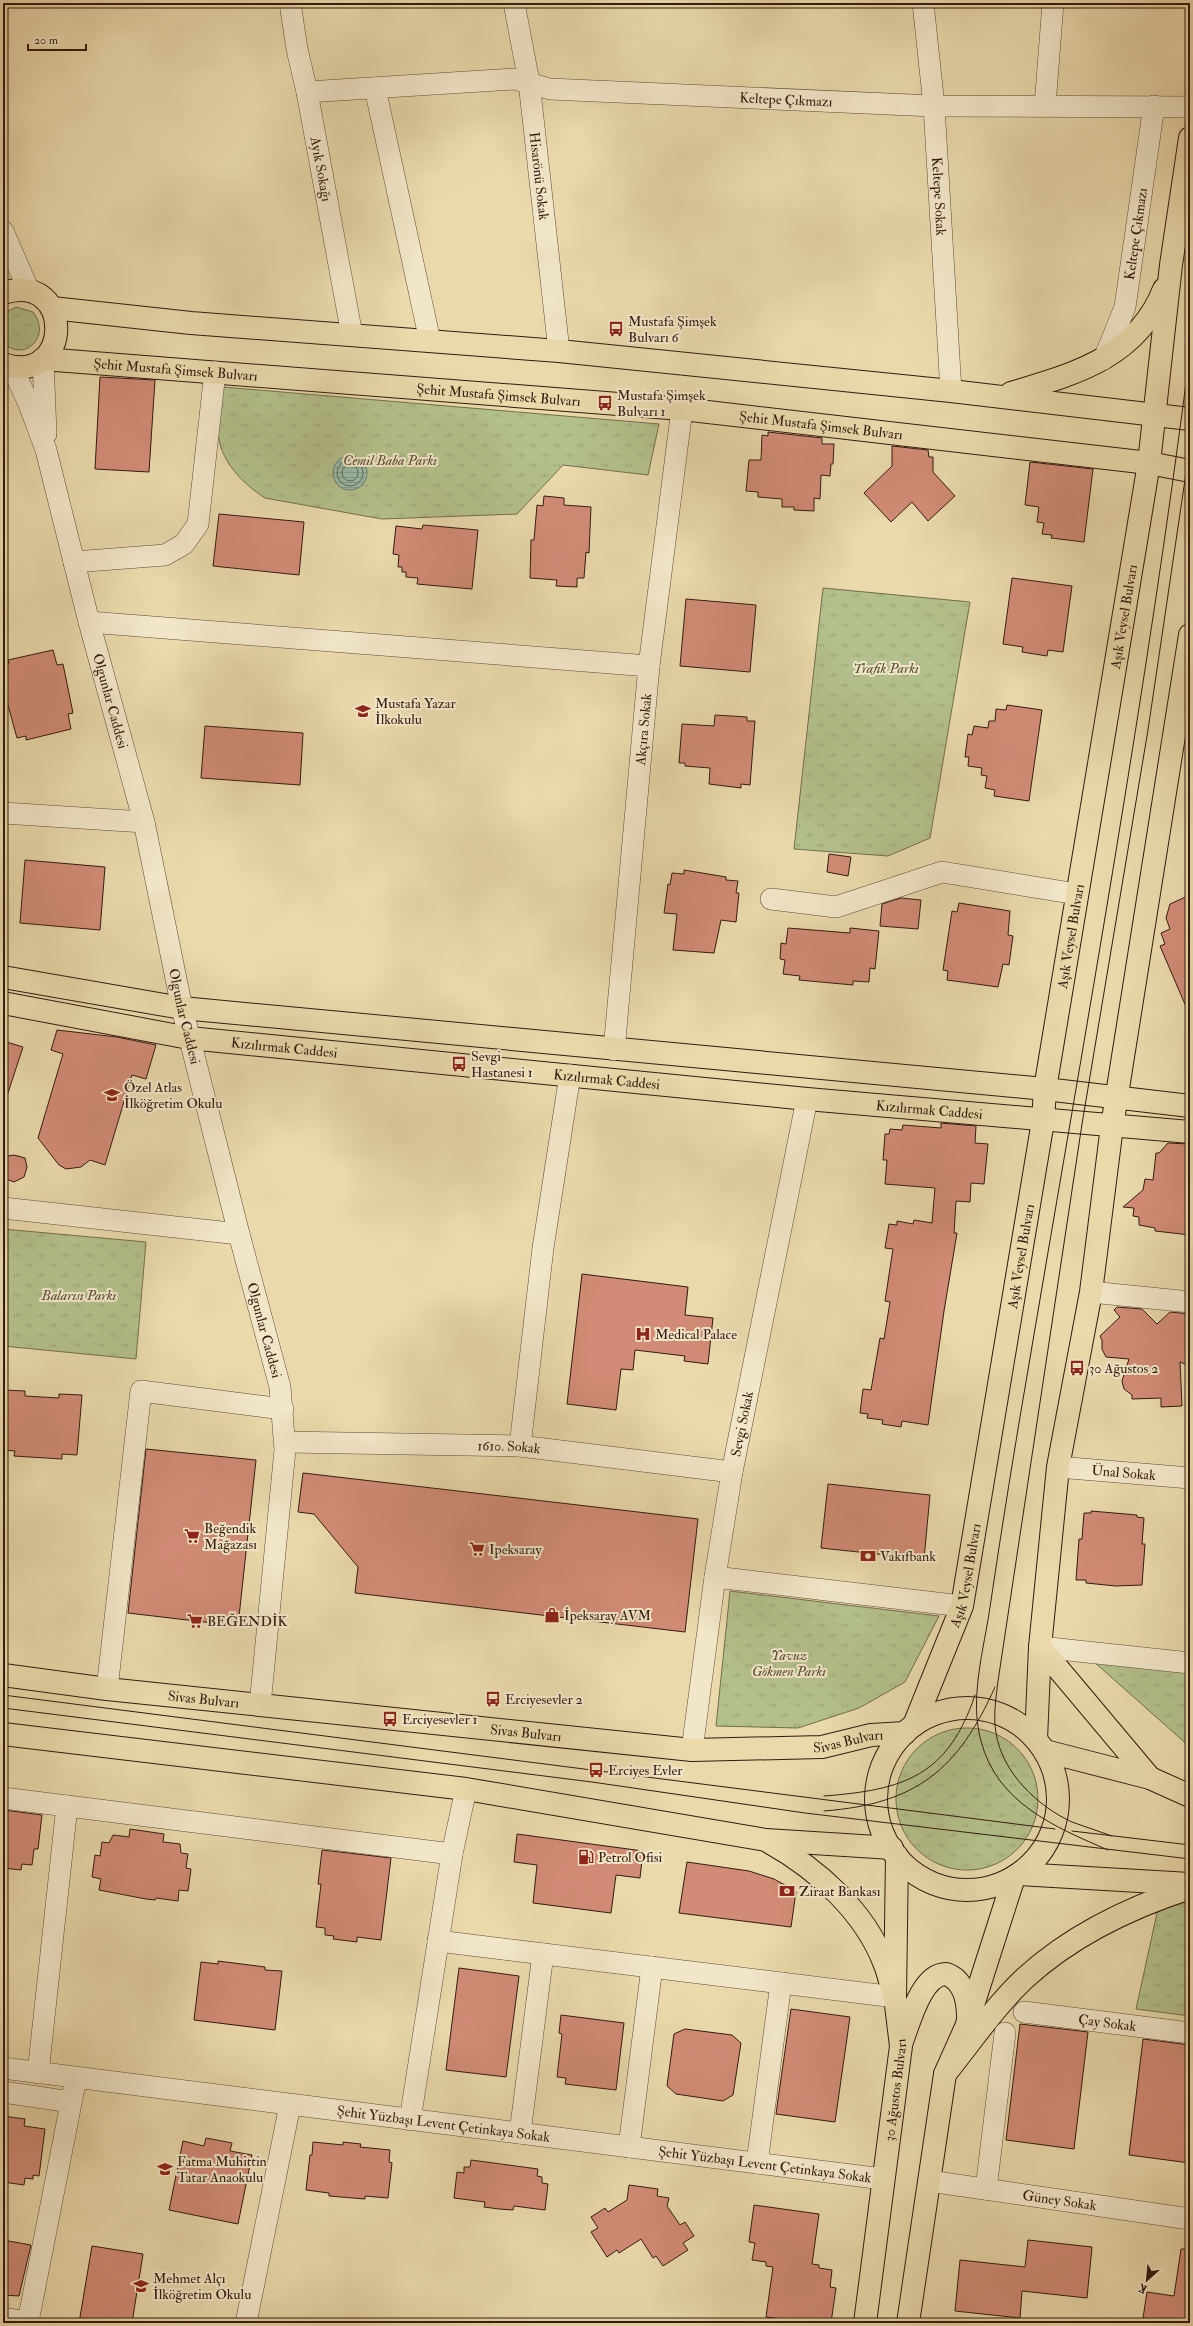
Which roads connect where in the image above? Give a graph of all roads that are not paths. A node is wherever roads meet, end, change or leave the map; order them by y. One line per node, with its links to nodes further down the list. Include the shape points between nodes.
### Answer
1 (290, 3): 7 (street, Ayık Sokağı)
2 (514, 3): 5 (street, Hisarönü Sokak)
3 (923, 3): 8 (street, Keltepe Sokak)
4 (1053, 3): 9 (street)
5 (529, 82): 6 (street, Keltepe Çıkmazı, via 514,79); 8 (street, Keltepe Çıkmazı, via 550,89); 20 (street, Hisarönü Sokak)
6 (375, 88): 7 (street, Keltepe Çıkmazı); 19 (street)
7 (307, 92): 18 (street, Ayık Sokağı)
8 (934, 106): 9 (street, Keltepe Çıkmazı); 25 (street, Keltepe Sokak)
9 (1045, 106): 10 (street, Keltepe Çıkmazı)
10 (1154, 106): 11 (street, Keltepe Çıkmazı); 22 (street, Keltepe Çıkmazı, via 1125,306)
11 (1190, 107)
12 (1190, 138): 14 (main road, Aşık Veysel Bulvarı)
13 (3, 231): 15 (street)
14 (1171, 265): 22 (main road, via 1160,299 1148,319 1129,341); 28 (main road, Aşık Veysel Bulvarı)
15 (29, 291): 16 (main road); 17 (main road, via 45,300)
16 (3, 292)
17 (52, 308): 18 (main road, via 191,323); 21 (main road, via 57,335 50,351)
18 (352, 335): 19 (main road)
19 (430, 341): 20 (main road)
20 (559, 350): 25 (main road)
21 (43, 359): 23 (main road, via 33,365); 24 (main road, Şehit Mustafa Şimsek Bulvarı); 30 (street)
22 (1104, 359): 26 (main road, via 1075,372)
23 (7, 365): 30 (street, via 29,404)
24 (215, 372): 27 (main road, Şehit Mustafa Şimsek Bulvarı); 33 (street, via 198,524 192,535 184,544 165,556)
25 (951, 391): 26 (main road)
26 (1001, 396): 28 (main road)
27 (682, 409): 31 (main road, Şehit Mustafa Şimsek Bulvarı); 36 (street, Akçıra Sokak)
28 (1155, 414): 29 (main road); 31 (main road, Aşık Veysel Bulvarı)
29 (1190, 419)
30 (46, 450): 33 (street, Olgunlar Caddesi)
31 (1149, 463): 32 (main road, Şehit Mustafa Şimsek Bulvarı); 39 (main road, Aşık Veysel Bulvarı)
32 (1190, 471)
33 (74, 562): 34 (street, Olgunlar Caddesi)
34 (89, 622): 36 (street); 38 (street, Olgunlar Caddesi)
35 (1190, 635): 49 (main road)
36 (649, 666): 45 (street, Akçıra Sokak)
37 (3, 813): 38 (street)
38 (144, 822): 43 (street, Olgunlar Caddesi)
39 (1077, 894): 40 (street, via 942,872 836,907); 47 (main road, Aşık Veysel Bulvarı)
40 (771, 899)
41 (3, 977): 43 (main road, Kızılırmak Caddesi)
42 (3, 1002): 44 (main road, Kızılırmak Caddesi)
43 (182, 1008): 44 (street, Olgunlar Caddesi); 45 (main road, Kızılırmak Caddesi)
44 (189, 1038): 46 (main road, Kızılırmak Caddesi); 55 (street, Olgunlar Caddesi)
45 (614, 1050): 47 (main road, Kızılırmak Caddesi)
46 (570, 1075): 48 (main road, Kızılırmak Caddesi); 60 (street, via 543,1248)
47 (1045, 1089): 49 (main road, Kızılırmak Caddesi); 51 (main road, Aşık Veysel Bulvarı)
48 (807, 1099): 51 (main road, Kızılırmak Caddesi); 62 (street, Sevgi Sokak)
49 (1117, 1099): 50 (main road, Kızılırmak Caddesi); 52 (main road)
50 (1190, 1106)
51 (1043, 1121): 52 (main road, Kızılırmak Caddesi); 65 (main road, Aşık Veysel Bulvarı)
52 (1112, 1126): 53 (main road, Kızılırmak Caddesi); 56 (main road)
53 (1190, 1132)
54 (3, 1208): 55 (street)
55 (239, 1234): 58 (street, Olgunlar Caddesi, via 274,1359)
56 (1091, 1292): 57 (street); 61 (main road)
57 (1190, 1302)
58 (283, 1409): 59 (street, Olgunlar Caddesi); 69 (street, via 141,1391)
59 (285, 1442): 60 (street, 1610. Sokak); 70 (street, Olgunlar Caddesi)
60 (520, 1446): 62 (street, 1610. Sokak)
61 (1058, 1467): 63 (street, Ünal Sokak); 66 (main road)
62 (732, 1472): 64 (street, Sevgi Sokak)
63 (1190, 1478)
64 (715, 1577): 65 (street); 74 (street, Sevgi Sokak)
65 (962, 1606): 71 (main road, Aşık Veysel Bulvarı)
66 (1040, 1647): 67 (street); 73 (main road); 75 (main road)
67 (1190, 1663)
68 (3, 1675): 69 (main road, Sivas Bulvarı)
69 (107, 1689): 70 (main road, Sivas Bulvarı)
70 (260, 1705): 74 (main road, Sivas Bulvarı)
71 (909, 1729): 73 (main road, via 944,1710 971,1708 1010,1718); 74 (main road, Sivas Bulvarı, via 822,1747); 81 (main road, via 892,1747 884,1761 875,1795 875,1809 879,1822)
72 (3, 1734): 76 (main road)
73 (1041, 1745): 75 (main road); 83 (main road, via 1057,1781 1057,1816 1049,1840 1041,1853)
74 (692, 1750)
75 (1150, 1778): 77 (main road)
76 (466, 1789): 80 (main road); 82 (street)
77 (1190, 1796)
78 (3, 1798): 79 (street)
79 (67, 1806): 82 (street); 97 (street)
80 (766, 1840): 81 (main road); 90 (main road, via 809,1867 845,1902 874,1942 885,1964)
81 (894, 1852): 83 (main road, via 911,1870 925,1879 957,1889 991,1887); 90 (main road, 30 Ağustos Bulvarı)
82 (452, 1854): 86 (street)
83 (1016, 1875): 84 (main road); 92 (main road)
84 (1190, 1884)
85 (1190, 1888): 98 (main road, via 1118,1918 1044,1962 1006,1998)
86 (438, 1941): 87 (street); 103 (street)
87 (543, 1954): 88 (street); 104 (street)
88 (652, 1967): 89 (street); 105 (street)
89 (781, 1983): 90 (street); 106 (street)
90 (895, 1997): 95 (main road, 30 Ağustos Bulvarı)
91 (1024, 2012): 94 (street, Çay Sokak)
92 (966, 2027): 95 (main road, via 968,2008 962,1989 951,1976 940,1974 924,1987); 98 (main road)
93 (1005, 2033): 109 (street)
94 (1190, 2033)
95 (901, 2046): 107 (main road, 30 Ağustos Bulvarı)
96 (3, 2068): 97 (street, Şehit Yüzbaşı Levent Çetinkaya Sokak)
97 (38, 2073): 99 (street, Şehit Yüzbaşı Levent Çetinkaya Sokak)
98 (945, 2074): 108 (main road)
99 (76, 2078): 101 (street); 102 (street, Şehit Yüzbaşı Levent Çetinkaya Sokak)
100 (3, 2092): 101 (street)
101 (71, 2102): 111 (street, via 28,2322)
102 (290, 2105): 103 (street, Şehit Yüzbaşı Levent Çetinkaya Sokak); 112 (street)
103 (410, 2120): 104 (street, Şehit Yüzbaşı Levent Çetinkaya Sokak)
104 (520, 2133): 105 (street, Şehit Yüzbaşı Levent Çetinkaya Sokak)
105 (629, 2148): 106 (street, Şehit Yüzbaşı Levent Çetinkaya Sokak)
106 (757, 2163): 107 (street, Şehit Yüzbaşı Levent Çetinkaya Sokak)
107 (883, 2179): 113 (main road, 30 Ağustos Bulvarı)
108 (929, 2181): 109 (street, Güney Sokak); 114 (main road)
109 (986, 2189): 110 (street, Güney Sokak)
110 (1190, 2219)
111 (3, 2318)
112 (246, 2323)
113 (865, 2323)
114 (908, 2323)

